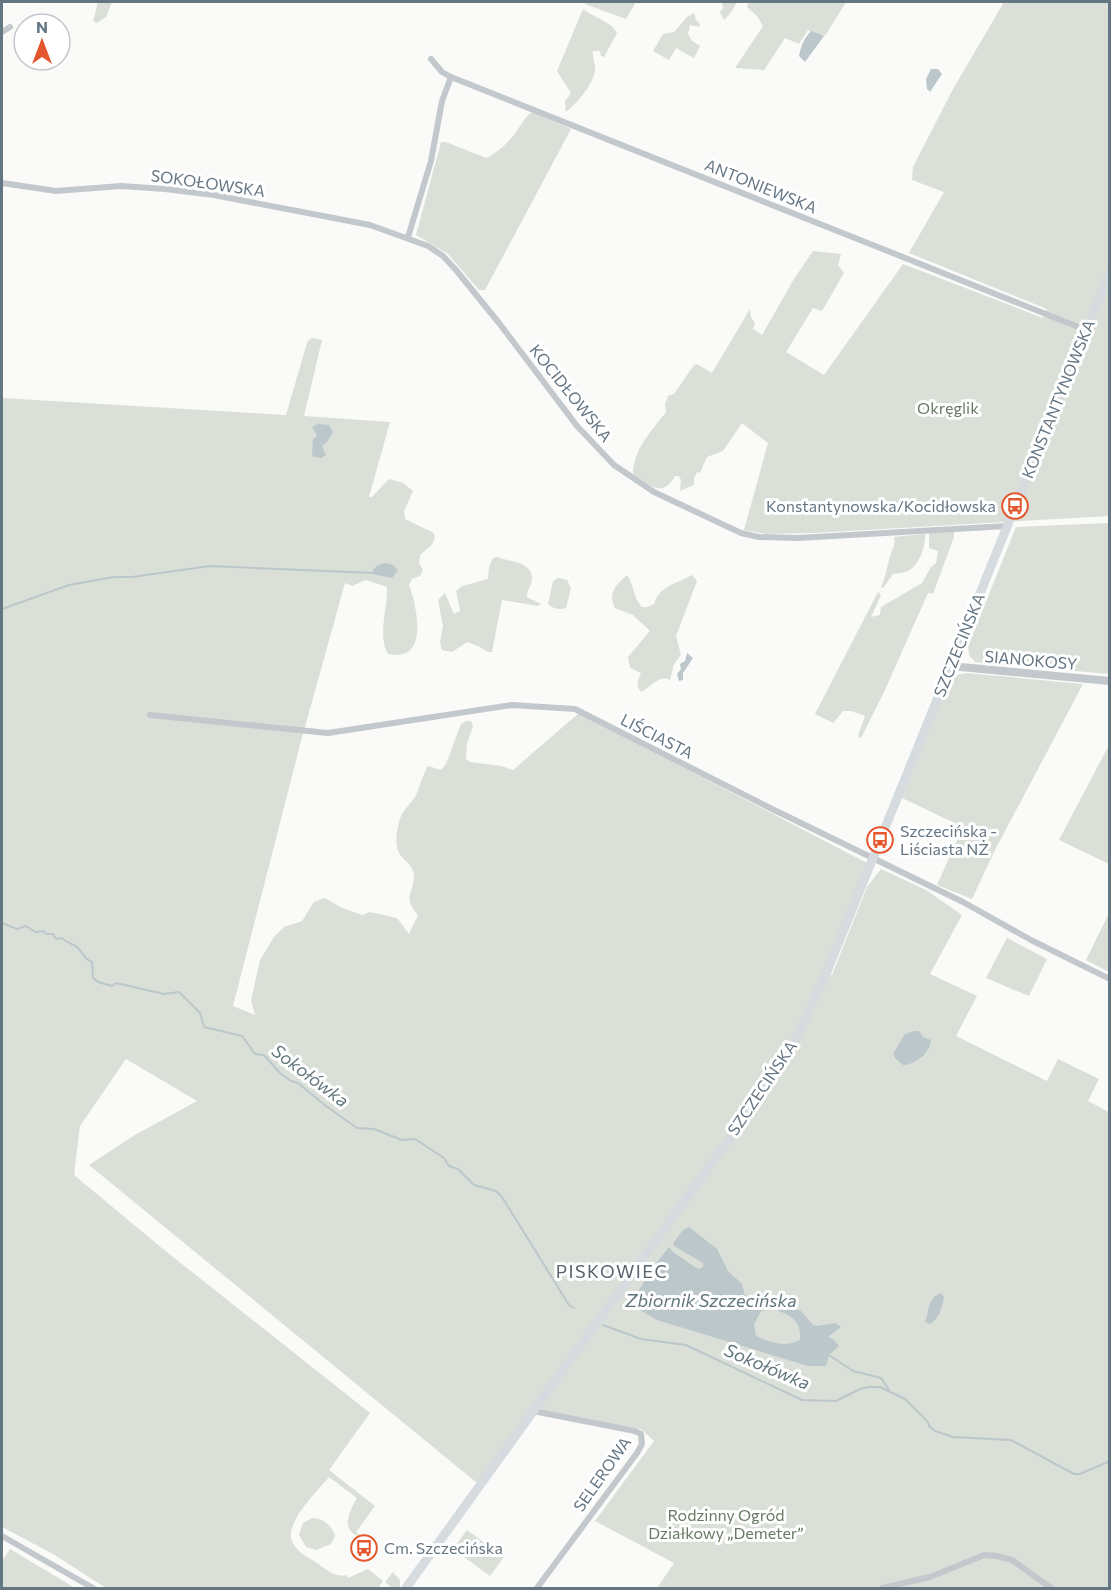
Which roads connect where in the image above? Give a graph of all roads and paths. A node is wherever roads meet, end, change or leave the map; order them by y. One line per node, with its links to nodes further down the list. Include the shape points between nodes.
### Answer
1 (10, 27): 2 (street)
2 (2, 32)
3 (431, 60): 4 (street, ANTONIEWSKA)
4 (451, 77): 6 (street); 8 (street, ANTONIEWSKA)
5 (2, 183): 6 (street, SOKOŁOWSKA, via 56,191 120,186 214,195 364,223)
6 (408, 237): 9 (street, KOCIDŁOWSKA, via 448,260 577,426 614,465 654,492 741,533 759,537)
7 (1110, 272): 8 (main road, KONSTANTYNOWSKA)
8 (1086, 330): 9 (main road, KONSTANTYNOWSKA)
9 (1007, 526): 10 (main road, SZCZECIŃSKA)
10 (950, 666): 11 (street, SIANOKOSY); 13 (main road, SZCZECIŃSKA)
11 (1110, 681)
12 (150, 715): 13 (street, LIŚCIASTA, via 328,733 512,705 575,709)
13 (872, 859): 14 (street, LIŚCIASTA); 15 (main road, SZCZECIŃSKA, via 795,1041)
14 (1110, 979)
15 (533, 1411): 18 (main road, SZCZECIŃSKA); 19 (street, SELEROWA, via 635,1431 642,1440 637,1453)
16 (2, 1536): 17 (street)
17 (93, 1588)
18 (406, 1588)
19 (537, 1588)
20 (882, 1588): 21 (street, via 930,1577 984,1555 1012,1560)
21 (1051, 1588)

